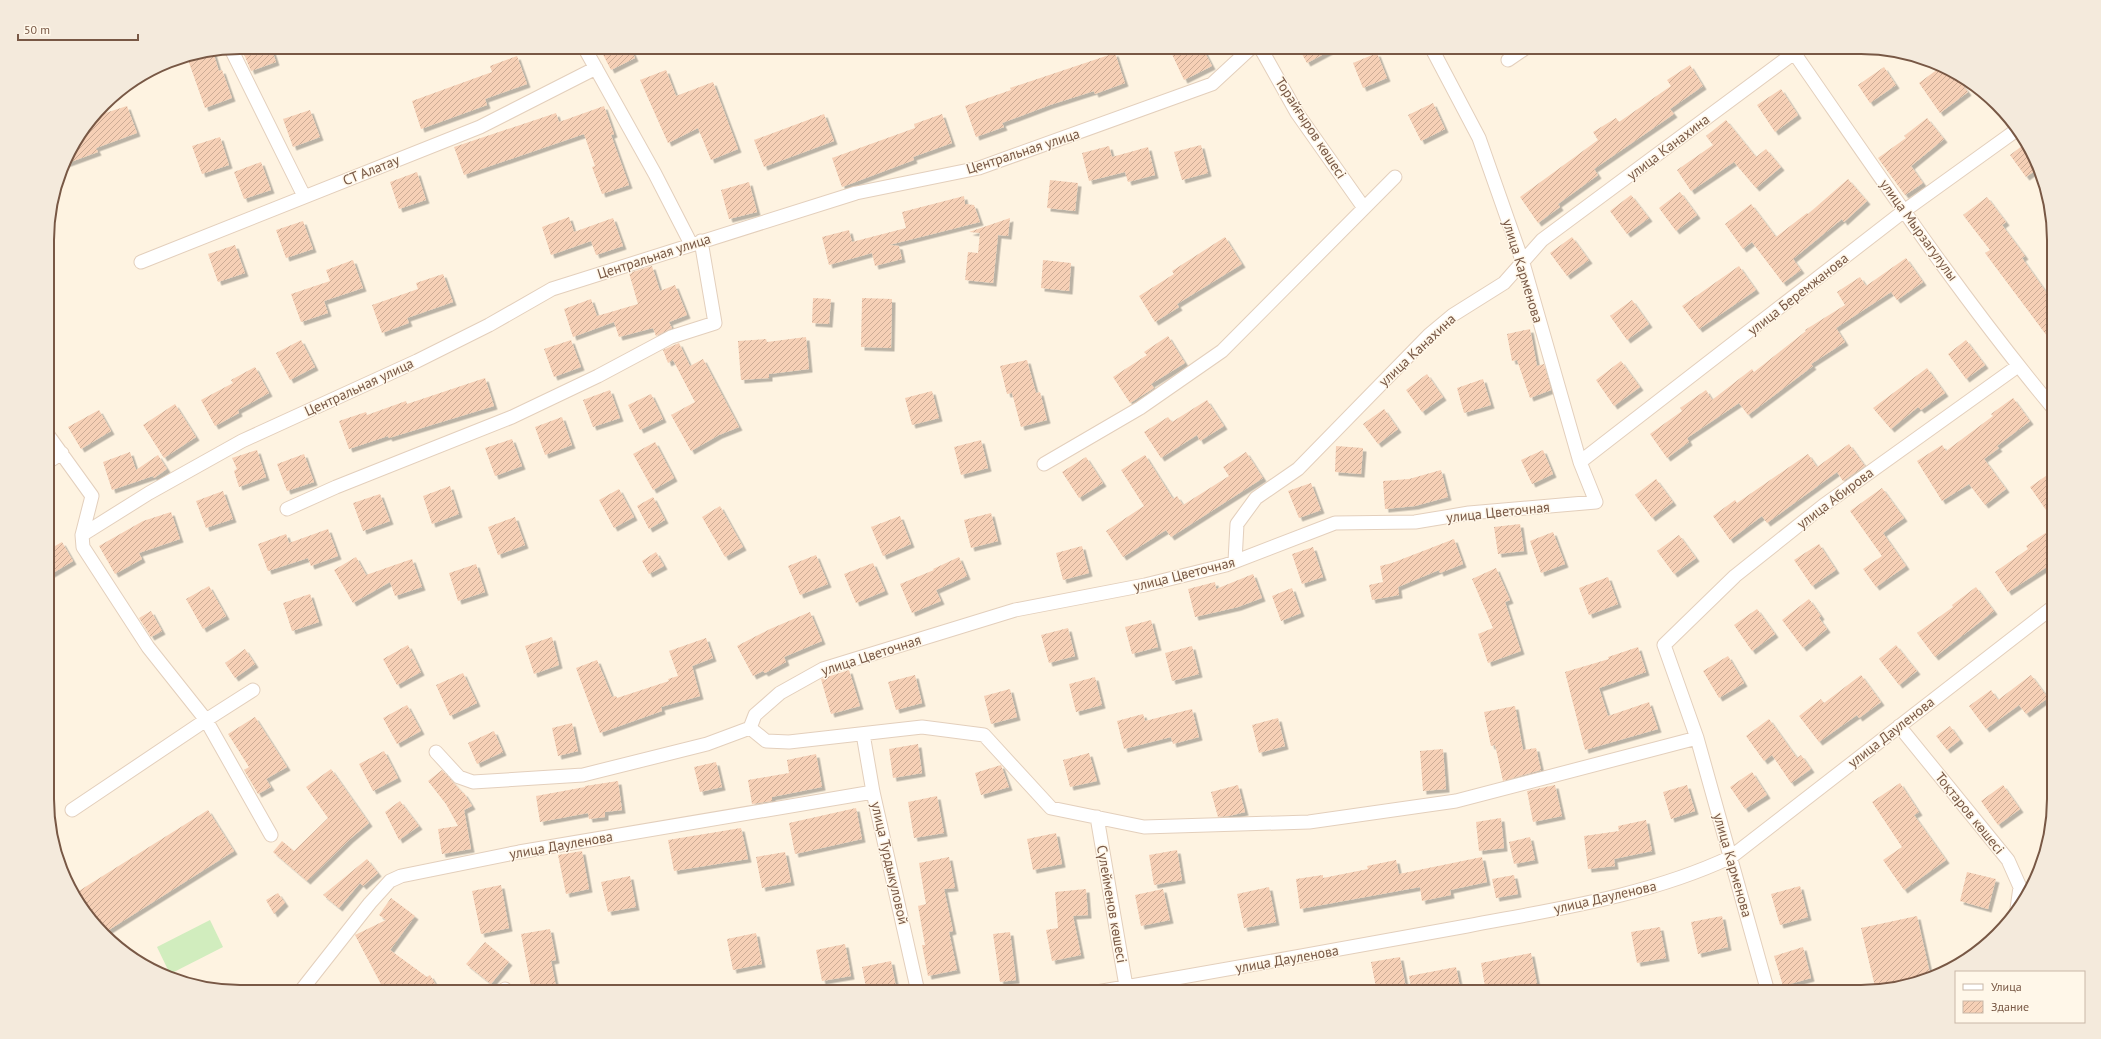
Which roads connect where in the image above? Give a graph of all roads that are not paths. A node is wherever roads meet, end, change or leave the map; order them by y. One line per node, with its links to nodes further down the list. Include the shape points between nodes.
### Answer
1 (233, 54): 13 (street)
2 (588, 54): 10 (street)
3 (1244, 54): 16 (street, Центральная улица, via 1212,84 979,168 856,193)
4 (1264, 54): 14 (street, Торайғыров көшесі, via 1297,113)
5 (1435, 54): 18 (street, улица Карменова, via 1479,138)
6 (1517, 54): 9 (street)
7 (1787, 54): 18 (street, улица Канахина, via 1542,240)
8 (1795, 54): 15 (street, улица Мырзагулулы)
9 (1508, 60)
10 (596, 68): 13 (street, СТ Алатау, via 480,127); 16 (street)
11 (2013, 133): 15 (street, улица Беремжанова)
12 (1394, 177): 14 (street)
13 (304, 196): 17 (street, СТ Алатау)
14 (1364, 208): 25 (street, via 1222,351 1140,408)
15 (1904, 211): 19 (street, улица Мырзагулулы); 24 (street, улица Беремжанова)
16 (696, 243): 27 (street, via 715,323 671,337 598,376 512,417); 28 (street, Центральная улица, via 552,289 489,325 417,361 242,441 149,493)
17 (141, 262)
18 (1523, 263): 24 (street, улица Карменова); 29 (street, улица Канахина, via 1504,284 1453,315 1429,335 1298,469 1256,498 1237,524)
19 (2018, 366): 20 (street, улица Мырзагулулы); 31 (street, улица Абирова, via 1824,504 1735,576)
20 (2047, 401)
21 (54, 443): 22 (street)
22 (62, 453): 23 (street); 28 (street, via 92,496)
23 (54, 458)
24 (1580, 462): 26 (street, улица Карменова)
25 (1044, 464)
26 (1596, 502): 29 (street, улица Цветочная, via 1469,513 1415,522 1335,522)
27 (287, 509)
28 (82, 535): 33 (street, via 83,548 148,647)
29 (1235, 562): 35 (street, улица Цветочная, via 1145,585 1015,610 823,669 780,694 755,715)
30 (2047, 612): 34 (street, улица Дауленова)
31 (1664, 645): 37 (street, улица Карменова)
32 (253, 690): 33 (street)
33 (206, 720): 40 (street); 42 (street)
34 (1899, 726): 43 (street, улица Дауленова); 44 (street, Тоқтаров көшесі, via 2008,860 2020,887)
35 (750, 728): 36 (street, via 766,741 789,742); 38 (street, via 707,744 583,775 473,782 459,777)
36 (863, 734): 39 (street, улица Турдыкуловой); 41 (street, via 922,727 984,735 1051,808)
37 (1697, 738): 41 (street, via 1456,801 1309,822 1144,826); 43 (street, улица Карменова)
38 (436, 752)
39 (873, 792): 45 (street, улица Дауленова, via 519,852 401,876 390,881); 46 (street, улица Турдыкуловой)
40 (72, 810)
41 (1097, 817): 47 (street, Сүлейменов көшесі)
42 (271, 836)
43 (1731, 857): 48 (street, улица Дауленова, via 1703,870 1634,893); 49 (street, улица Карменова)
44 (2019, 898)
45 (306, 985)
46 (916, 985)
47 (1126, 985)
48 (1149, 985)
49 (1766, 985)

